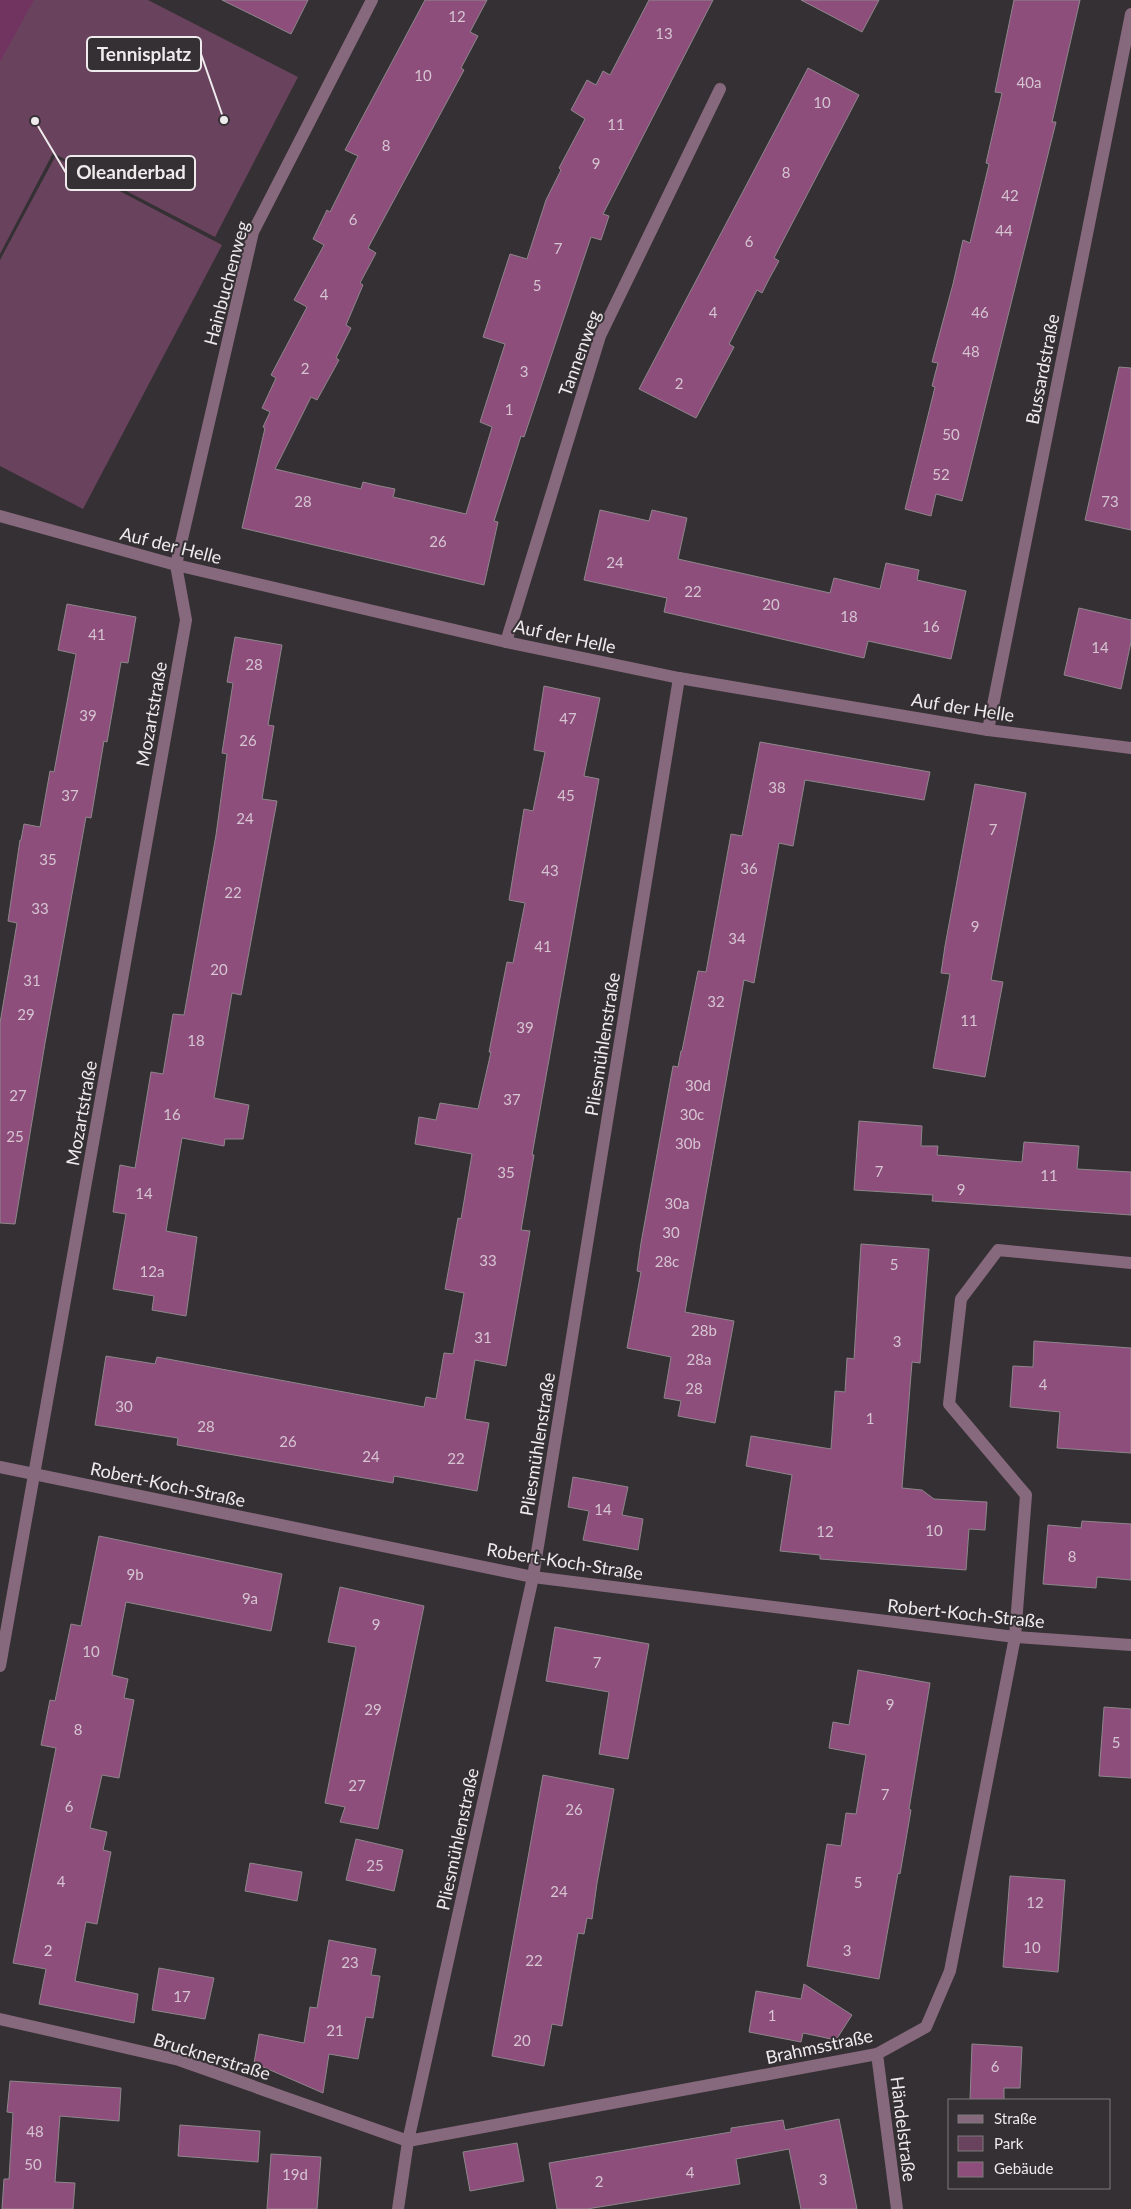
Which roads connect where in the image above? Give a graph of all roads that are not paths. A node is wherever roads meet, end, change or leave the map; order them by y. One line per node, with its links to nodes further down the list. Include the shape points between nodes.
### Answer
1 (372, 0): 5 (street, Hainbuchenweg, via 253,232)
2 (1131, 14): 8 (street, Bussardstraße)
3 (720, 89): 6 (street, Tannenweg, via 600,336)
4 (0, 516): 5 (street, Auf der Helle)
5 (176, 566): 6 (street, Auf der Helle); 12 (street, Mozartstraße, via 186,620)
6 (506, 642): 7 (street, Auf der Helle)
7 (679, 678): 8 (street, Auf der Helle); 13 (street, Pliesmühlenstraße)
8 (988, 730): 9 (street, Auf der Helle)
9 (1131, 748)
10 (1131, 1263): 14 (street, Brahmsstraße, via 998,1250 961,1300 949,1404 1026,1495)
11 (0, 1467): 12 (street, Robert-Koch-Straße)
12 (35, 1475): 13 (street, Robert-Koch-Straße); 16 (street, Mozartstraße)
13 (533, 1578): 14 (street, Robert-Koch-Straße); 19 (street, Pliesmühlenstraße)
14 (1015, 1637): 15 (street, Robert-Koch-Straße); 18 (street, Brahmsstraße, via 950,1971 926,2027)
15 (1131, 1645)
16 (0, 1666)
17 (0, 2019): 19 (street, Brucknerstraße, via 179,2060)
18 (877, 2054): 19 (street, Brahmsstraße); 21 (street, Händelstraße)
19 (408, 2141): 20 (street, Pliesmühlenstraße)
20 (398, 2209)
21 (897, 2209)

